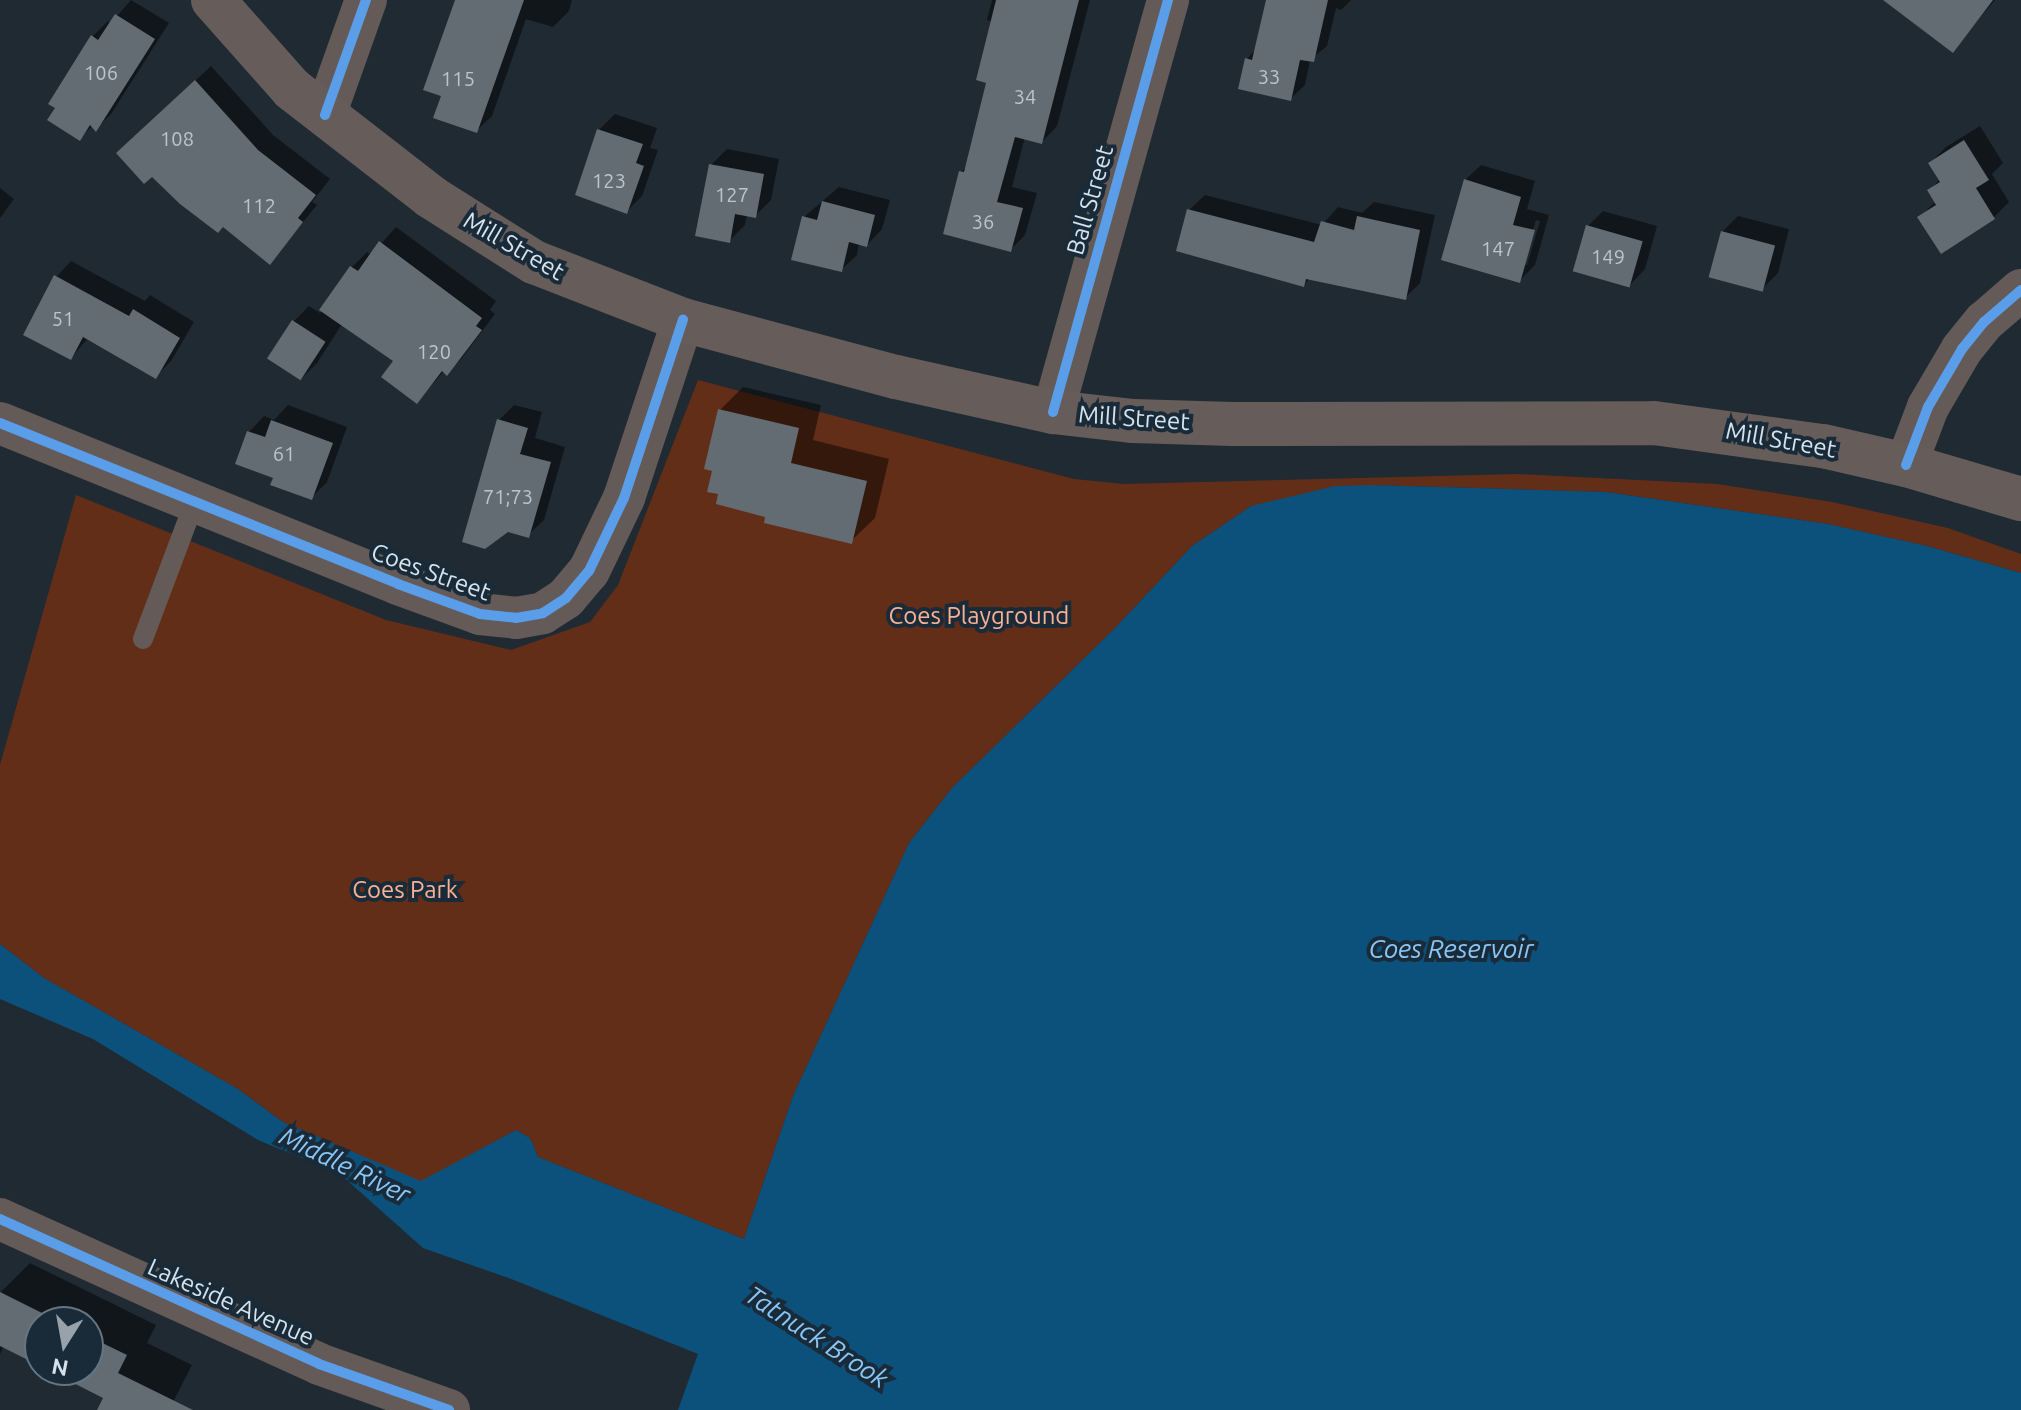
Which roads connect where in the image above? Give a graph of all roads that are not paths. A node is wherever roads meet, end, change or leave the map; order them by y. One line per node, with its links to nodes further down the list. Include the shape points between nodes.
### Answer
1 (213, 0): 4 (main road, Mill Street, via 292,89)
2 (366, 0): 4 (street)
3 (1168, 0): 7 (street, Ball Street)
4 (325, 115): 6 (main road, Mill Street, via 431,197 534,262)
5 (2021, 290): 9 (street, via 1984,322 1956,358 1928,407)
6 (683, 320): 7 (main road, Mill Street); 11 (street, Coes Street, via 606,539 589,571 566,598 543,613 516,618 480,614)
7 (1053, 412): 9 (main road, Mill Street, via 1233,424 1654,423 1767,436)
8 (0, 423): 11 (street, Coes Street)
9 (1906, 465): 10 (main road, Mill Street)
10 (2021, 499)
11 (195, 501): 12 (lane)
12 (143, 639)
13 (0, 1219): 14 (street, Lakeside Avenue, via 319,1364)
14 (449, 1410)

